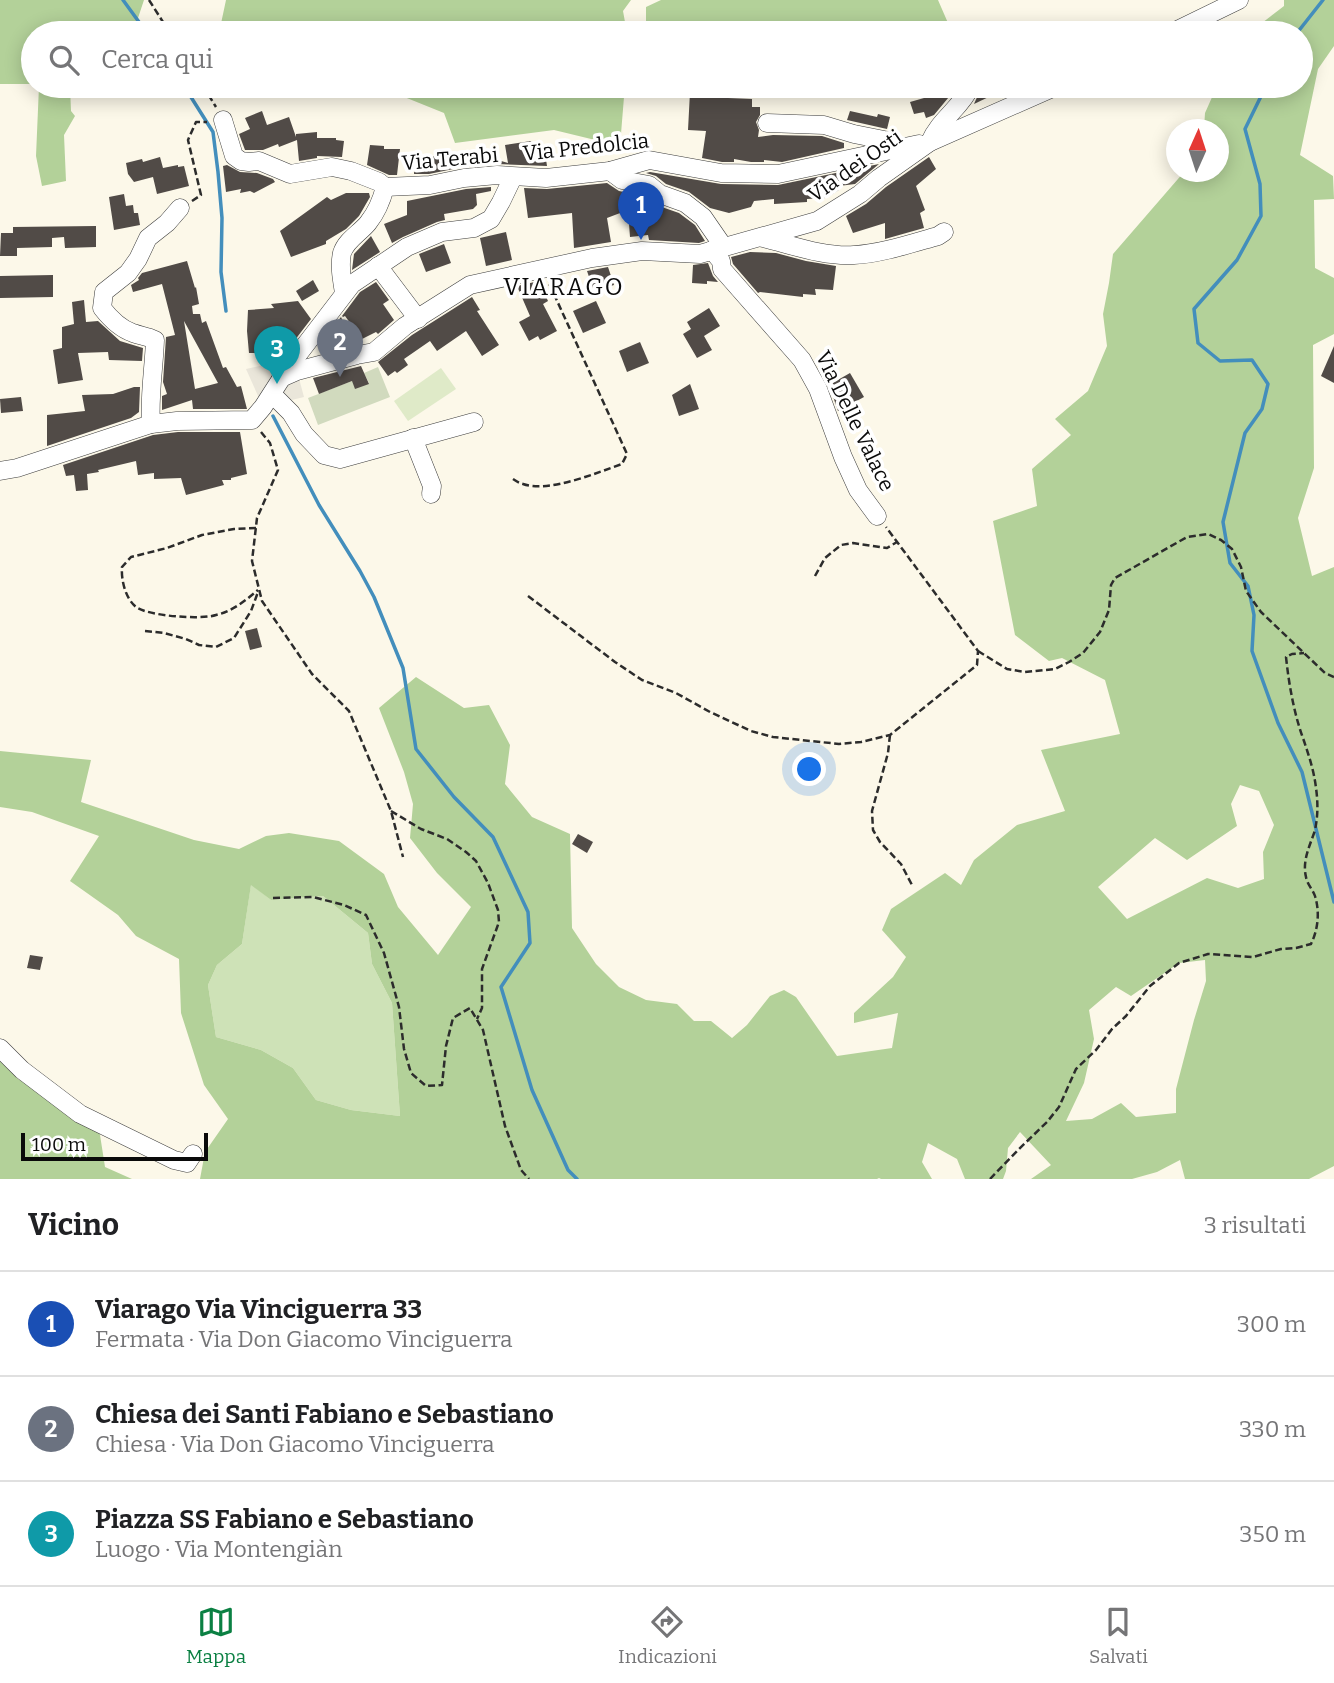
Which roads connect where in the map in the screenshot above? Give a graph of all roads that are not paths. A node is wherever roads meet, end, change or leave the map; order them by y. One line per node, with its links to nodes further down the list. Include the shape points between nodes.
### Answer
1 (1238, 0): 2 (street)
2 (1195, 21)
3 (963, 98): 7 (street)
4 (1030, 98): 7 (street)
5 (220, 121): 11 (street, via 234,156 241,161 259,161 290,174 332,167)
6 (767, 123): 8 (street, via 824,125 889,141)
7 (930, 142): 8 (street, Via Predolcia); 14 (street, Via dei Osti, via 817,221)
8 (897, 149): 9 (street, Via Predolcia, via 778,174 721,173 649,160)
9 (610, 171): 10 (street, Via Predolcia); 15 (street, Via Delle Valace, via 622,180 649,185 685,203 704,218)
10 (513, 177): 11 (street, Via Terabi); 16 (street, Via Predolcia, via 491,219 474,228 442,232)
11 (385, 187): 17 (street, Via Terabi, via 370,221 342,253)
12 (180, 208): 22 (street, via 148,238 128,273 104,292 102,308 110,318 131,333 155,340)
13 (944, 232): 14 (street, via 853,255)
14 (760, 237): 15 (street, Via dei Osti)
15 (717, 248): 18 (street, Via dei Osti, via 700,254 642,251 542,268 470,285); 26 (street, Via Delle Valace, via 722,269 802,360 858,490)
16 (378, 266): 17 (street, Via Predolcia); 18 (street)
17 (344, 293): 19 (street, Via Predolcia)
18 (418, 318): 19 (street, Via dei Osti, via 374,352)
19 (281, 378): 20 (street, Via Predolcia)
20 (272, 394): 22 (street, Via Predolcia, via 252,420); 23 (street, via 324,455 340,458)
21 (474, 422): 23 (street)
22 (151, 424): 24 (street)
23 (413, 438): 25 (street)
24 (0, 471)
25 (431, 494)
26 (877, 516)
27 (0, 1048): 28 (street, via 80,1114 174,1160 187,1163)
28 (193, 1154)

